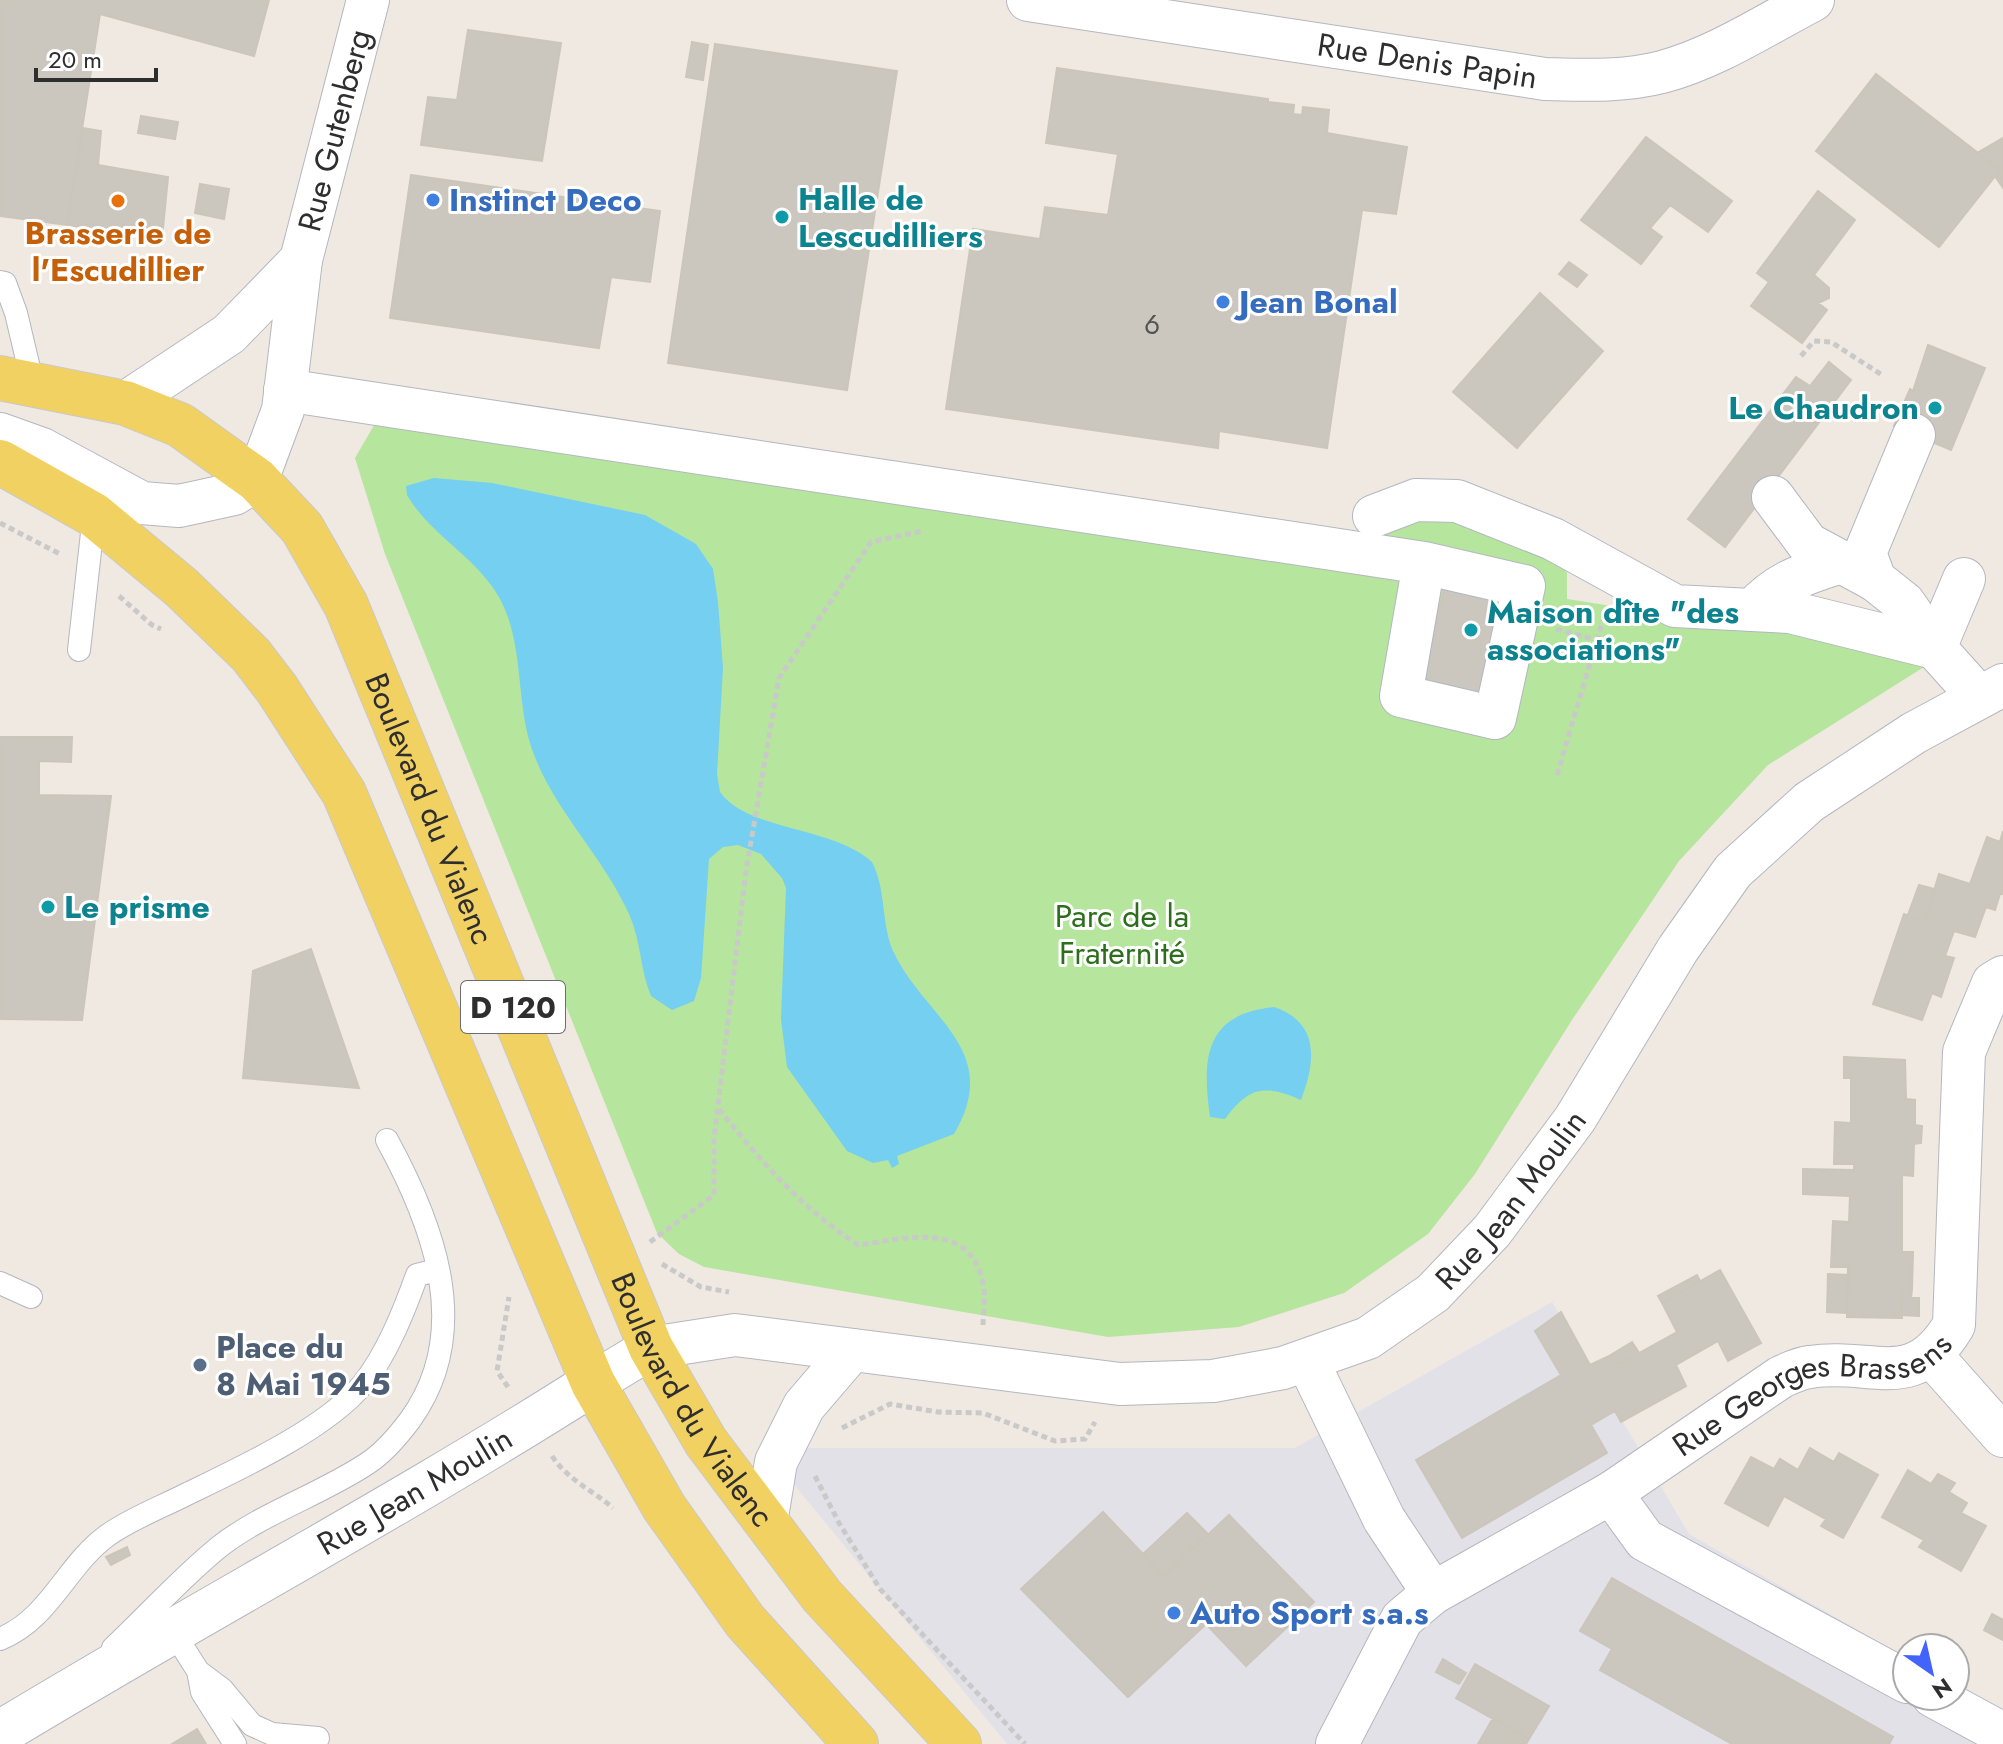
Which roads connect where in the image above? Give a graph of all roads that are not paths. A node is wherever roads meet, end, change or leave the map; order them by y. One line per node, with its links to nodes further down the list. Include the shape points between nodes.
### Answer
1 (368, 0): 4 (street, Rue Gutenberg)
2 (1028, 0): 3 (street, Rue Denis Papin, via 1545,79 1610,80 1663,71 1710,53)
3 (1813, 0)
4 (301, 260): 7 (street, Rue Gutenberg); 8 (street, Rue Gutenberg, via 229,334)
5 (0, 282): 6 (lane, via 16,313)
6 (17, 382): 8 (main road, Boulevard du Vialenc / D 120)
7 (285, 390): 12 (street, Rue Gutenberg, via 283,410); 16 (street)
8 (125, 403): 12 (main road, Boulevard du Vialenc / D 120, via 180,425)
9 (0, 434): 12 (street, via 42,449 142,503 208,503)
10 (1914, 435): 17 (street)
11 (0, 462): 14 (main road, D 120)
12 (257, 480): 28 (main road, Boulevard du Vialenc / D 120, via 302,528 346,605 632,1251)
13 (1773, 497): 17 (street, via 1808,544)
14 (94, 515): 21 (lane); 32 (main road, D 120, via 182,588 251,655 344,793)
15 (1374, 516): 19 (street, via 1416,500 1457,501 1553,539 1675,606)
16 (1424, 563)
17 (1858, 571): 19 (street, via 1782,584); 20 (street, via 1904,603)
18 (1964, 579): 20 (street)
19 (1753, 610): 20 (street, via 1790,612)
20 (1935, 648): 22 (street)
21 (79, 650)
22 (1991, 691): 31 (street, Rue Jean Moulin, via 1914,733 1809,802 1733,871 1678,949 1575,1119 1492,1231 1433,1293 1368,1338)
23 (2003, 977): 30 (street, Rue Georges Brassens, via 1993,983 1964,1052 1954,1325)
24 (387, 1140): 25 (lane, via 412,1186)
25 (437, 1270): 38 (lane, via 417,1275 403,1312 363,1383 328,1417 110,1533 81,1556 44,1610); 42 (lane, via 445,1338 440,1362 428,1395 395,1441 369,1463 221,1546)
26 (0, 1283): 27 (lane)
27 (31, 1297)
28 (651, 1348): 29 (street, Rue Jean Moulin, via 735,1335); 32 (street, Rue Jean Moulin); 35 (main road, Boulevard du Vialenc / D 120, via 706,1442)
29 (852, 1350): 31 (street, Rue Jean Moulin, via 1120,1384 1213,1381); 35 (street, via 804,1406 776,1462)
30 (1931, 1355): 33 (street); 34 (street, Rue Georges Brassens, via 1900,1369 1811,1367 1781,1377)
31 (1307, 1360): 36 (street, via 1384,1519)
32 (593, 1383): 37 (street, Rue Jean Moulin); 48 (main road, D 120, via 664,1507 736,1608)
33 (2003, 1436)
34 (1611, 1493): 36 (street, Rue Georges Brassens); 41 (street, via 1645,1540)
35 (766, 1523): 49 (main road, Boulevard du Vialenc / D 120, via 822,1596)
36 (1433, 1593): 40 (street, Rue Georges Brassens, via 1402,1619)
37 (172, 1630): 39 (lane); 42 (street, Rue Jean Moulin)
38 (0, 1639)
39 (198, 1671): 46 (lane, via 222,1689 252,1725 272,1734); 47 (lane, via 202,1692)
40 (1373, 1672): 50 (street, Rue Georges Brassens); 51 (street, Rue Georges Brassens)
41 (1891, 1673)
42 (63, 1695): 44 (street, Rue Jean Moulin)
43 (1962, 1712): 45 (street)
44 (0, 1733)
45 (2003, 1734)
46 (318, 1738)
47 (235, 1744)
48 (856, 1744)
49 (959, 1744)
50 (1320, 1744)
51 (1337, 1744)

